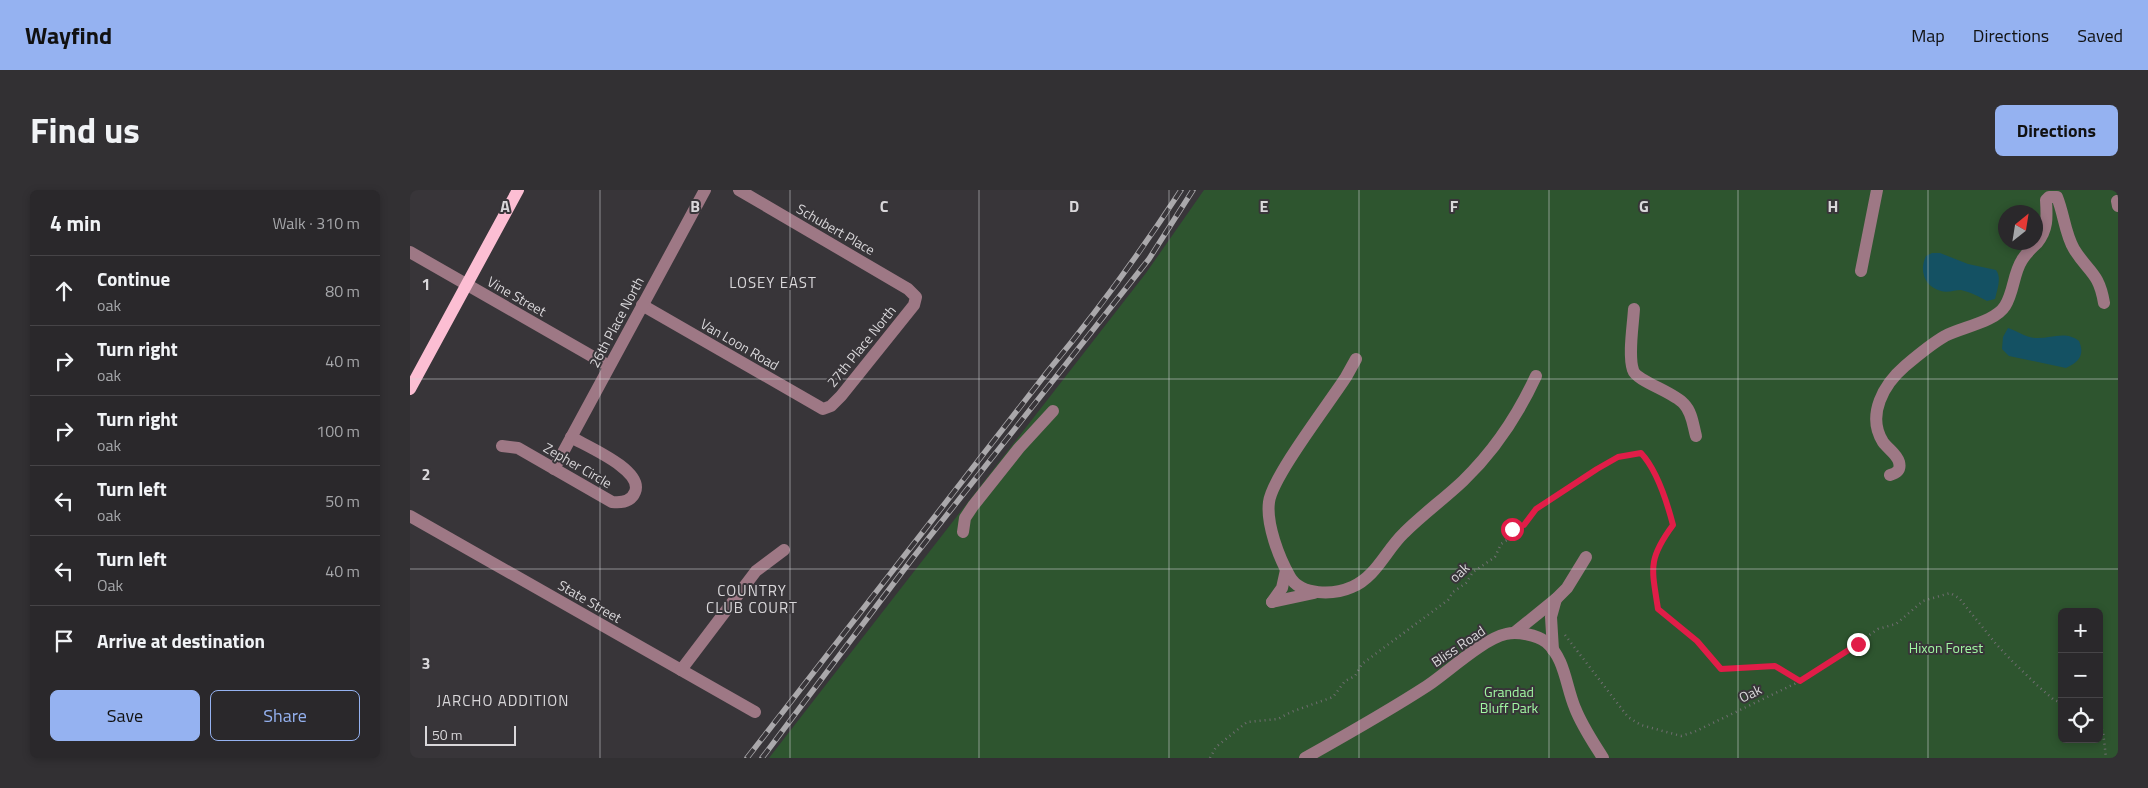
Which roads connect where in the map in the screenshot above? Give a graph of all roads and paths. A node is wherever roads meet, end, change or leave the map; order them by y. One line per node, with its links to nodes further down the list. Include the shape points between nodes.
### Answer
1 (518, 190): 7 (main road)
2 (705, 190): 10 (street, 26th Place North)
3 (739, 190): 8 (street, Schubert Place)
4 (1877, 190): 6 (street)
5 (410, 252): 7 (street, Vine Street)
6 (1861, 271)
7 (467, 284): 13 (street, Vine Street); 15 (main road)
8 (916, 296): 16 (street, 27th Place North, via 914,305 841,396)
9 (2104, 303): 22 (street, via 2102,288 2094,273 2074,249 2056,197 2049,197 2046,200 2047,224 2019,265 2005,307 1986,319 1945,336 1902,369 1886,386 1875,418 1880,437 1900,463 1900,469)
10 (642, 305): 13 (street, 26th Place North); 16 (street, Van Loon Road)
11 (1634, 308): 18 (street, via 1634,373 1684,404 1691,415)
12 (1356, 360): 27 (street, via 1271,492 1269,503 1274,542)
13 (610, 366): 19 (street, 26th Place North)
14 (1536, 376): 28 (street, via 1489,454 1402,535 1368,576 1352,587)
15 (410, 389)
16 (823, 409)
17 (1053, 411): 24 (street, via 1018,448 973,506 965,518)
18 (1696, 436)
19 (571, 437): 21 (street, 26th Place North); 21 (street, Zepher Circle, via 627,469 636,482 636,489 628,500 612,502)
20 (502, 446): 21 (street, Zepher Circle, via 518,448)
21 (554, 469)
22 (1890, 476)
23 (410, 516): 33 (street, State Street)
24 (963, 532)
25 (784, 550): 33 (street, via 756,572)
26 (1586, 557): 29 (street)
27 (1286, 570): 28 (street, via 1293,583); 28 (street, via 1282,588 1272,602)
28 (1317, 592)
29 (1556, 599): 30 (street); 32 (street, via 1551,617)
30 (1514, 633): 32 (street, via 1546,641); 39 (street, Bliss Road, via 1492,640 1426,687)
31 (1564, 634): 34 (path, Oak, via 1628,717 1641,725 1681,736)
32 (1553, 650): 40 (street, via 1582,725)
33 (681, 670): 36 (street, State Street)
34 (1800, 681): 35 (path, Oak, via 1878,629 1896,624 1923,600 1950,594 1958,598 2014,663); 38 (path, oak, via 1775,666 1721,669 1697,641 1658,609 1652,568 1663,538 1673,525 1651,466 1641,453 1618,457 1536,509 1524,525 1512,529 1495,557 1473,572 1448,600 1362,664 1355,676 1345,681 1333,697 1278,719 1247,722 1216,747)
35 (2058, 700)
36 (755, 712)
37 (2103, 731): 41 (path)
38 (1210, 758)
39 (1305, 758)
40 (1603, 758)
41 (2106, 758)

